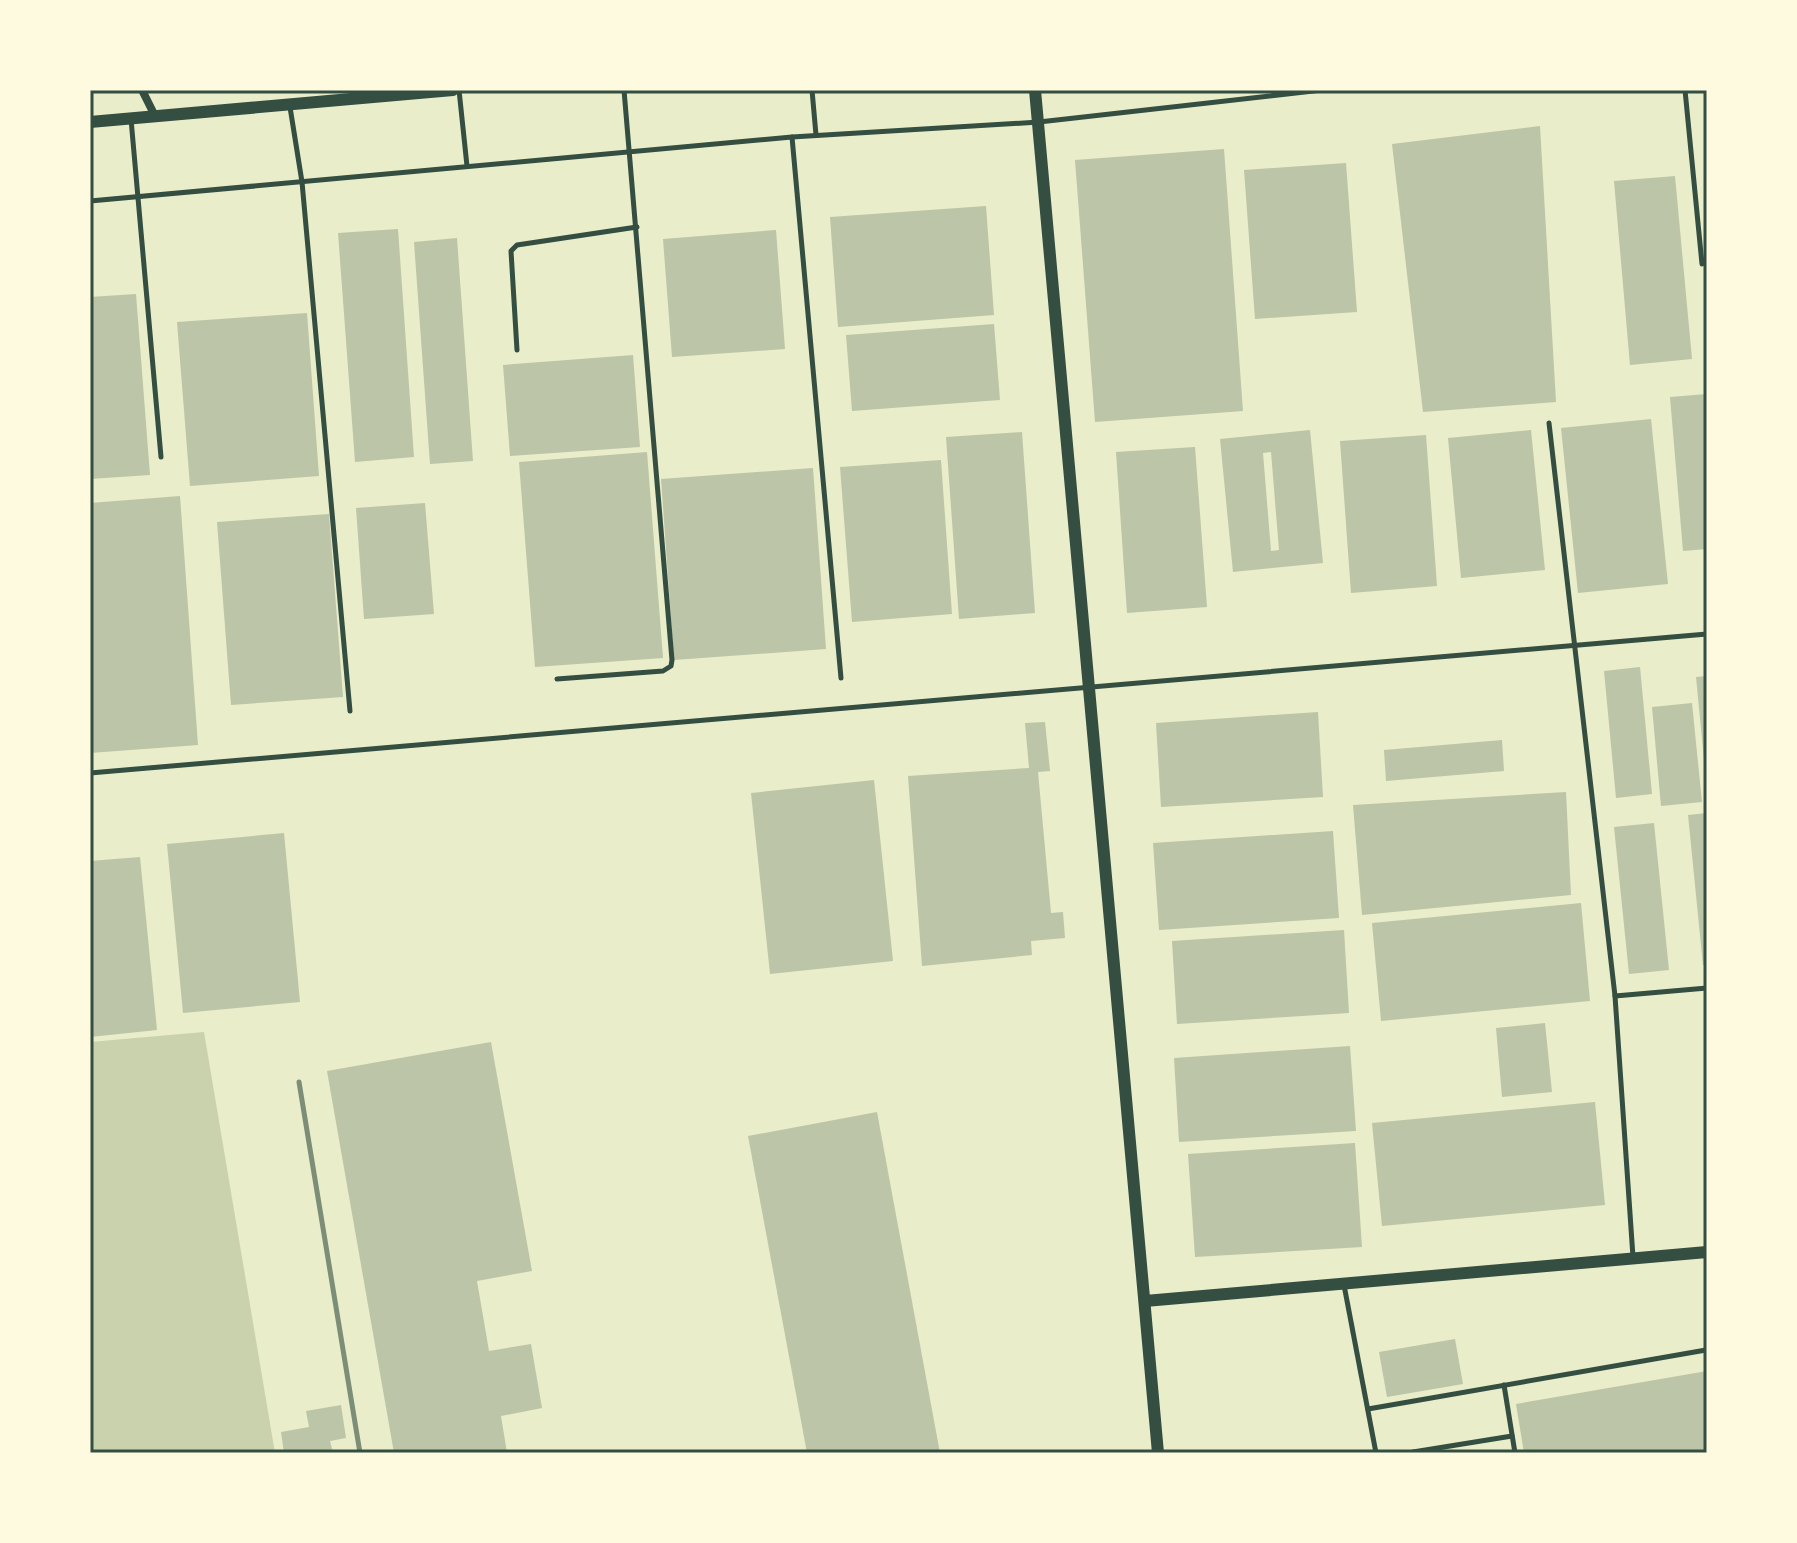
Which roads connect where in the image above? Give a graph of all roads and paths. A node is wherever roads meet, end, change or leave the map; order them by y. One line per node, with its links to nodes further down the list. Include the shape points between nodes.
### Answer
1 (142, 90): 12 (street)
2 (453, 90): 11 (street)
3 (459, 90): 19 (lane)
4 (624, 90): 18 (lane)
5 (812, 90): 16 (lane)
6 (1035, 90): 15 (street)
7 (1210, 90): 10 (lane)
8 (1322, 90): 10 (lane)
9 (1685, 90): 24 (lane)
10 (1210, 101): 15 (lane)
11 (290, 104): 12 (street); 20 (lane)
12 (155, 116): 13 (street)
13 (131, 118): 14 (street); 21 (lane)
14 (90, 122)
15 (1039, 122): 16 (lane); 32 (street)
16 (816, 135): 17 (lane)
17 (792, 137): 18 (lane); 30 (lane)
18 (630, 151): 19 (lane); 23 (lane)
19 (467, 166): 20 (lane)
20 (302, 182): 21 (lane); 33 (lane)
21 (138, 196): 22 (lane); 27 (lane)
22 (90, 201)
23 (637, 227): 25 (lane, via 517,245 511,251); 31 (lane, via 671,666 663,671)
24 (1702, 264)
25 (517, 350)
26 (1549, 423): 29 (lane)
27 (161, 457)
28 (1707, 634): 29 (lane)
29 (1577, 646): 32 (lane); 36 (lane)
30 (841, 678)
31 (557, 679)
32 (1088, 689): 34 (lane); 40 (street)
33 (350, 711)
34 (90, 773)
35 (1707, 988): 36 (lane)
36 (1615, 996): 38 (lane)
37 (1707, 1252): 38 (street)
38 (1633, 1258): 39 (street)
39 (1343, 1284): 40 (street); 43 (lane)
40 (1145, 1301): 46 (street)
41 (1706, 1350): 42 (lane)
42 (1504, 1385): 43 (lane); 44 (lane)
43 (1368, 1409): 47 (lane)
44 (1512, 1436): 45 (lane); 48 (lane)
45 (1413, 1452)
46 (1158, 1453)
47 (1376, 1453)
48 (1515, 1453)

